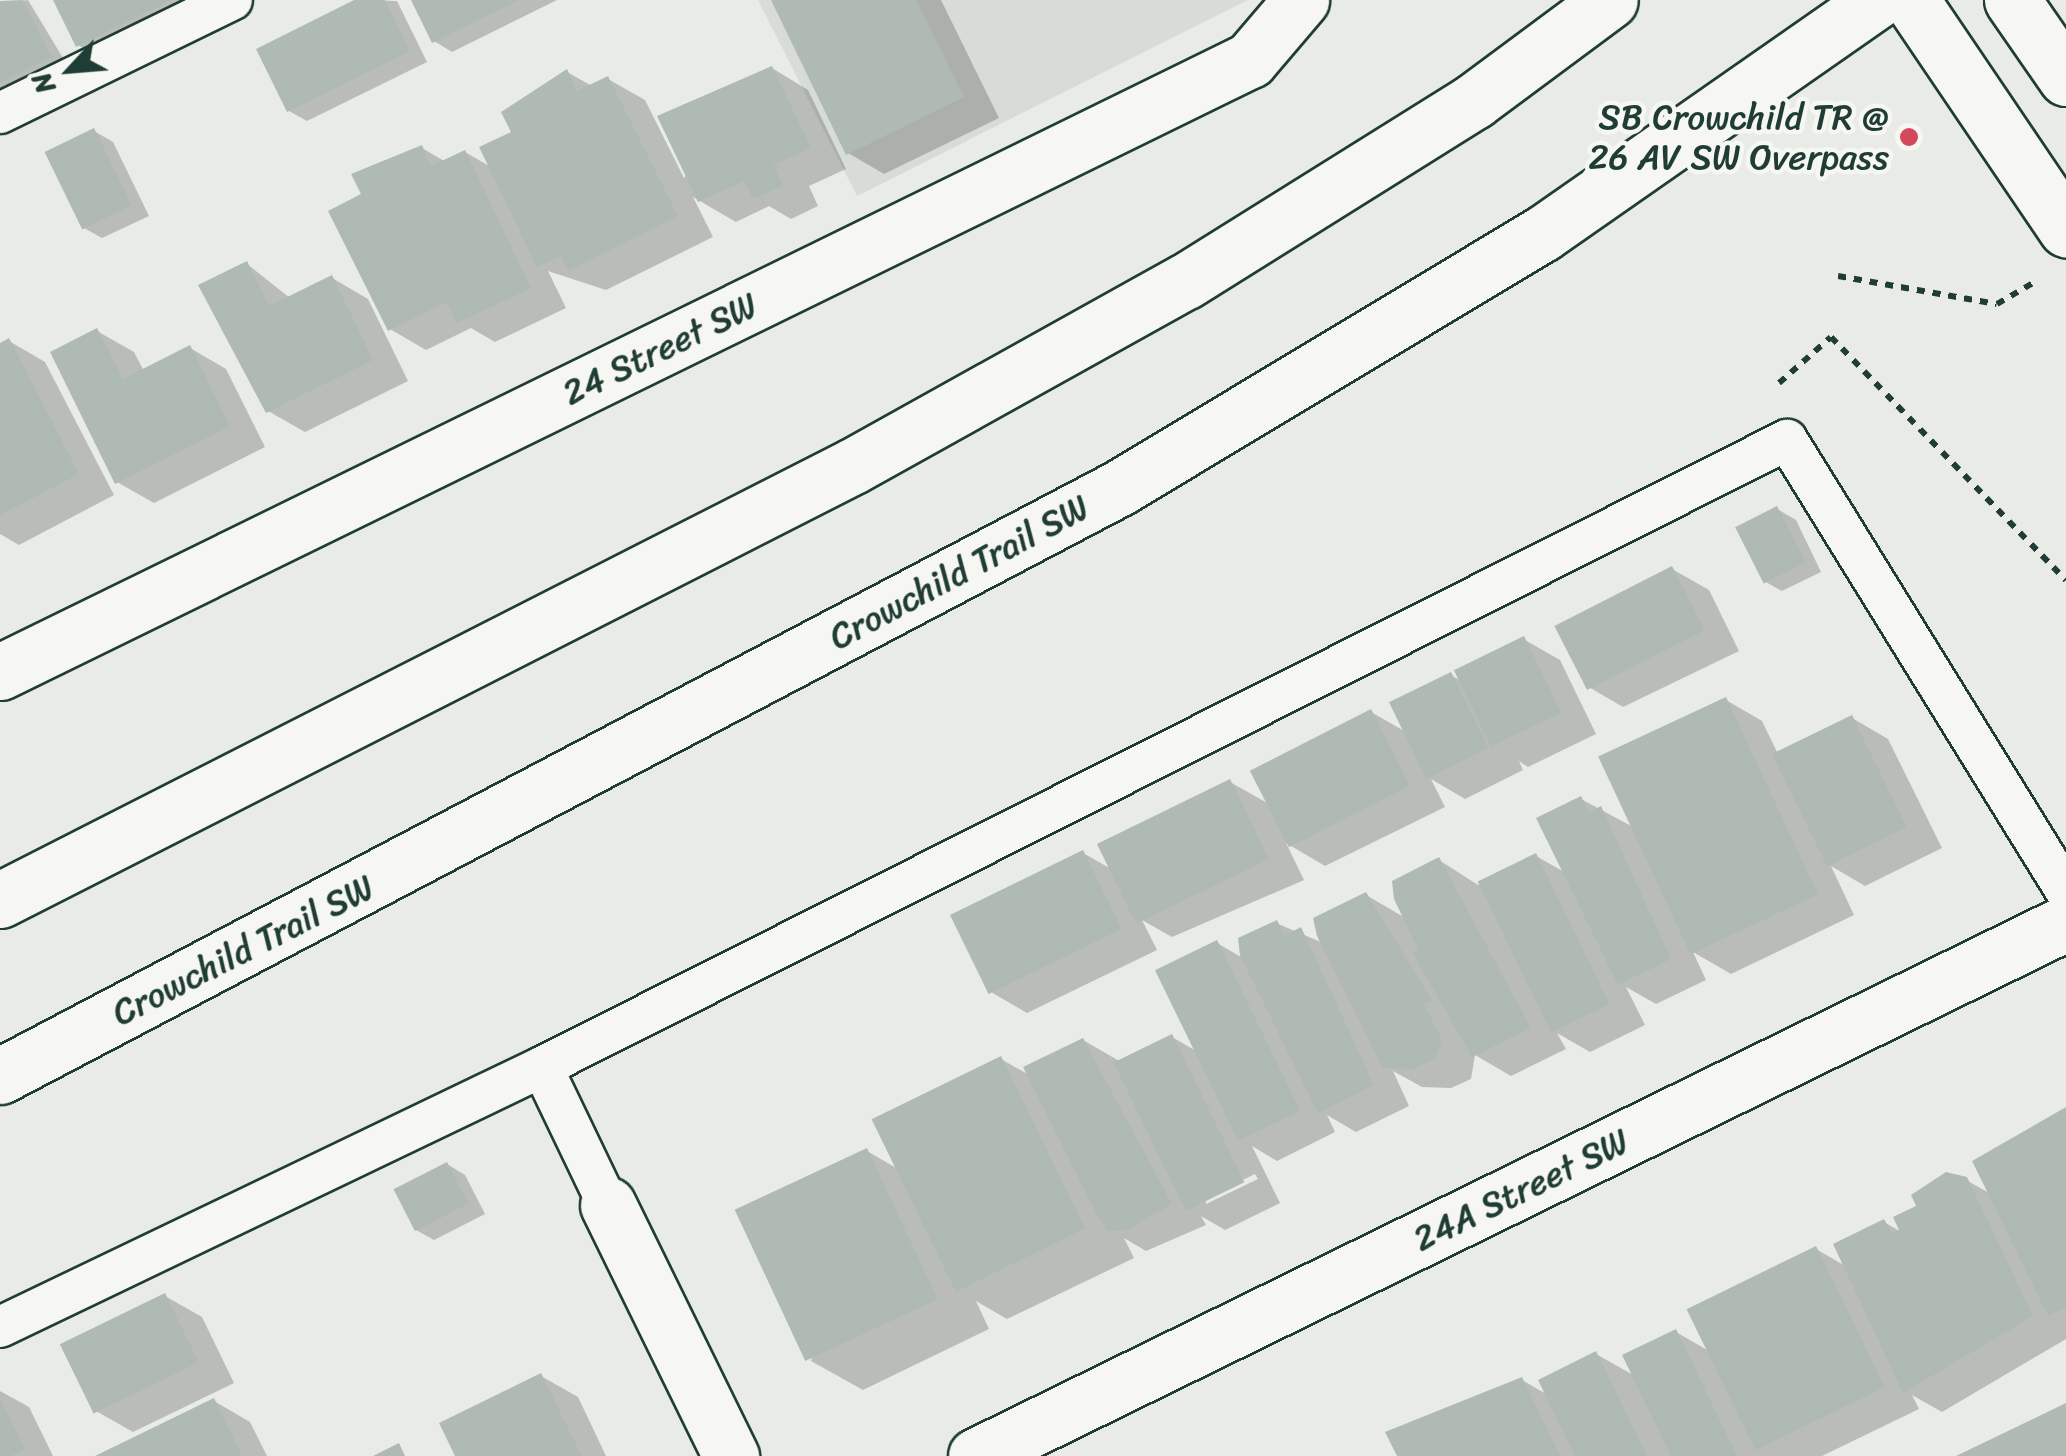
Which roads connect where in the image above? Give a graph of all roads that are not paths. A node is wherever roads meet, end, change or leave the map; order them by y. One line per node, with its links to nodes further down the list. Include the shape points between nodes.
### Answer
1 (232, 0): 8 (lane)
2 (1301, 0): 10 (main road, 24 Street SW, via 1250,60)
3 (1610, 0): 12 (main road, via 1474,100 1170,290 818,484)
4 (1878, 0): 15 (main road, Crowchild Trail SW, via 1542,234 1119,488)
5 (1911, 0): 9 (main road)
6 (2012, 0): 7 (main road)
7 (2066, 78)
8 (0, 114)
9 (2054, 235)
10 (0, 672)
11 (2066, 891): 14 (lane, via 1787,440)
12 (0, 900)
13 (2066, 923): 19 (main road, 24A Street SW)
14 (542, 1067): 16 (lane); 17 (lane)
15 (0, 1076)
16 (608, 1205): 18 (main road)
17 (0, 1327)
18 (732, 1456)
19 (976, 1456)

